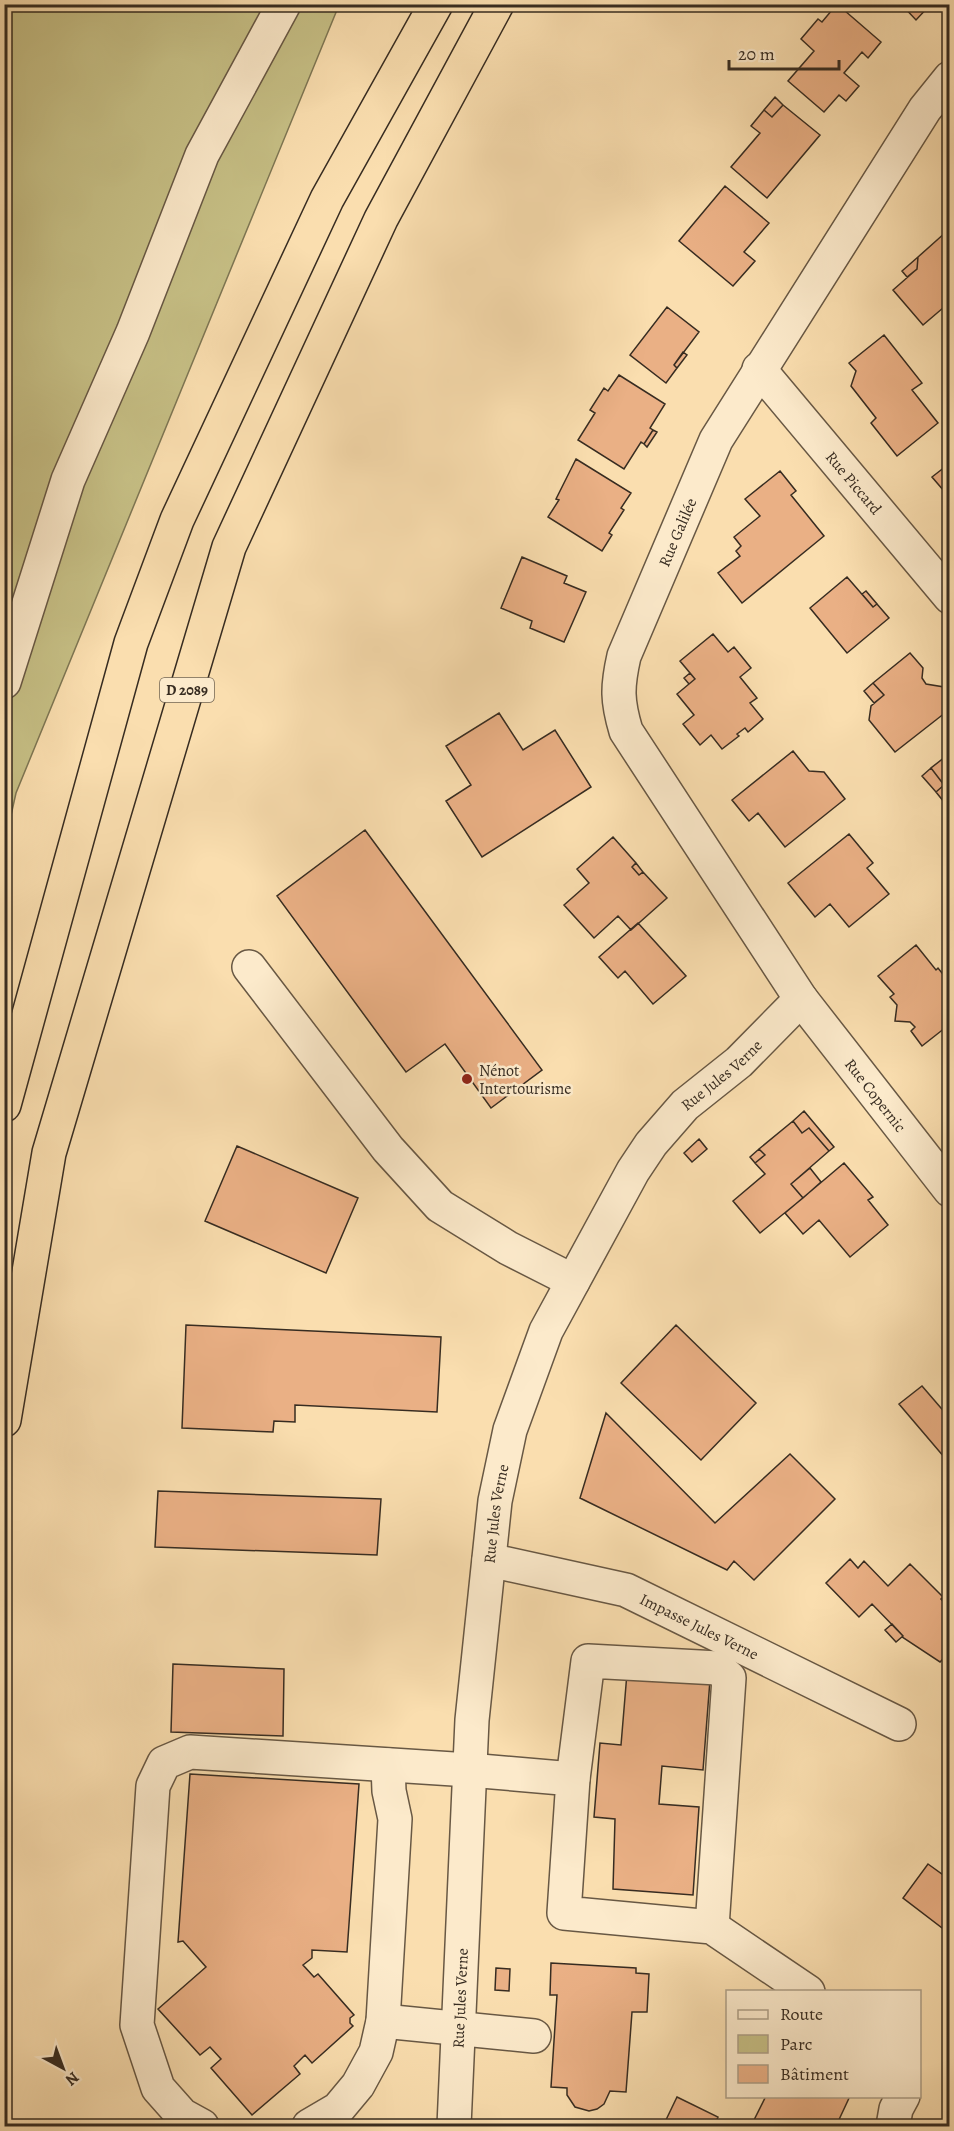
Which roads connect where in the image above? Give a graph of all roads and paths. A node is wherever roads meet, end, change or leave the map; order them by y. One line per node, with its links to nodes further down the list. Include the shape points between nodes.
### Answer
1 (284, 4): 7 (street, via 202,155 134,332 68,480)
2 (436, 4): 10 (highway, via 327,199 177,520 131,643)
3 (497, 4): 13 (highway, D 2089, via 381,219 229,547 49,1153)
4 (950, 78): 5 (street, Rue Galilée, via 925,109)
5 (759, 369): 6 (street, Rue Piccard); 9 (street, Rue Galilée, via 716,440 624,656 618,680 618,705 626,731)
6 (950, 597)
7 (4, 682)
8 (249, 967): 12 (street, via 388,1149 440,1206 508,1248)
9 (801, 999): 11 (street, Rue Copernic); 12 (street, Rue Jules Verne, via 739,1062 685,1105 651,1144)
10 (4, 1105)
11 (950, 1190)
12 (573, 1281): 14 (street, Rue Jules Verne, via 546,1330 510,1430 495,1502)
13 (4, 1420)
14 (489, 1560): 15 (street, Impasse Jules Verne, via 626,1590); 17 (street, Rue Jules Verne)
15 (899, 1724)
16 (388, 1765): 17 (street); 21 (street, via 388,1791 395,1819); 25 (street, via 190,1752 164,1763 153,1786 137,2025 158,2088 182,2115)
17 (469, 1770): 18 (street); 22 (street, Rue Jules Verne)
18 (573, 1779): 19 (street, via 564,1913); 19 (street, via 588,1661 718,1668 729,1678)
19 (712, 1927): 20 (street)
20 (805, 1990)
21 (383, 2021): 22 (street); 26 (street, via 376,2052 358,2085 338,2109)
22 (457, 2030): 23 (street); 27 (street, Rue Jules Verne)
23 (534, 2036)
24 (902, 2098): 28 (street)
25 (202, 2127)
26 (309, 2127)
27 (454, 2127)
28 (893, 2127)

